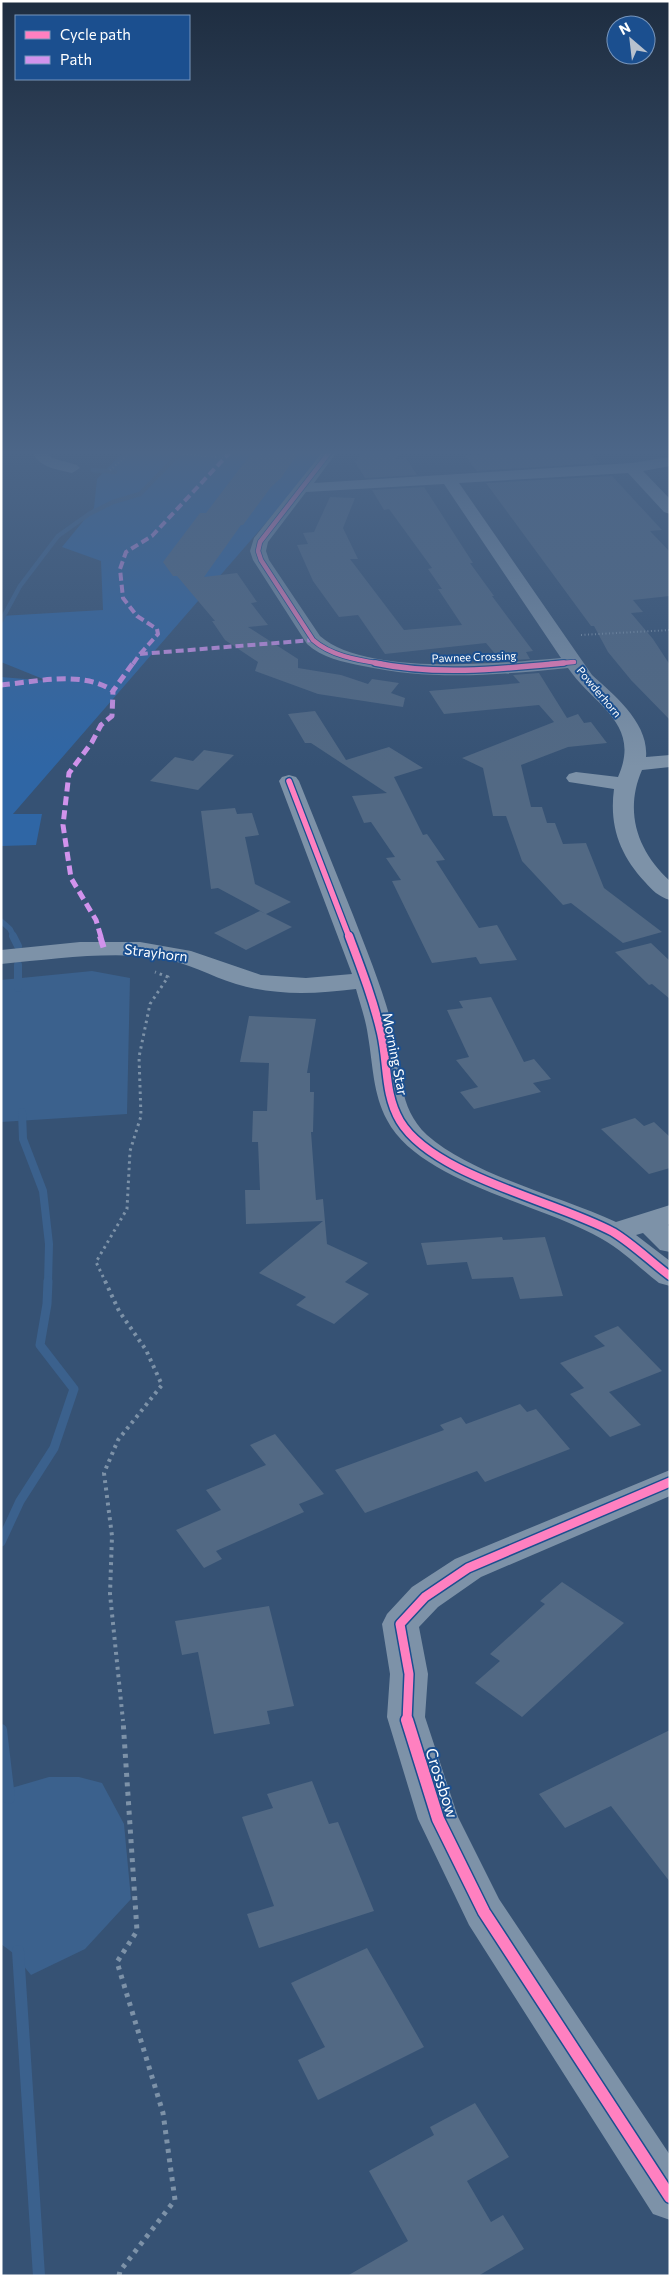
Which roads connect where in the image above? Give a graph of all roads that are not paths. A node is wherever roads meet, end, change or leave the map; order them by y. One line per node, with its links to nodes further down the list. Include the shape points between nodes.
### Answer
1 (259, 555): 3 (street, Pawnee Crossing, via 313,640 321,647 362,661 436,671)
2 (501, 555): 3 (street, Powderhorn)
3 (574, 662): 5 (street, Powderhorn, via 627,726 636,750)
4 (670, 761): 5 (street)
5 (634, 764): 8 (street, Powderhorn)
6 (576, 778): 8 (street)
7 (289, 781): 11 (street, Morning Star)
8 (626, 784): 9 (street, Powderhorn, via 621,808 624,833 638,859)
9 (670, 893)
10 (1, 957): 11 (street, Strayhorn, via 140,949 194,958 228,973 272,984 309,986)
11 (366, 980): 13 (street, Morning Star, via 381,1034 390,1099 401,1122 418,1141 476,1176)
12 (658, 1218): 13 (street); 14 (street)
13 (614, 1232): 15 (street, Morning Star)
14 (670, 1243)
15 (670, 1276)
16 (670, 1482): 17 (street, Crossbow, via 468,1568 425,1596 400,1624 408,1674 406,1716 438,1819 484,1912)
17 (670, 2197)

